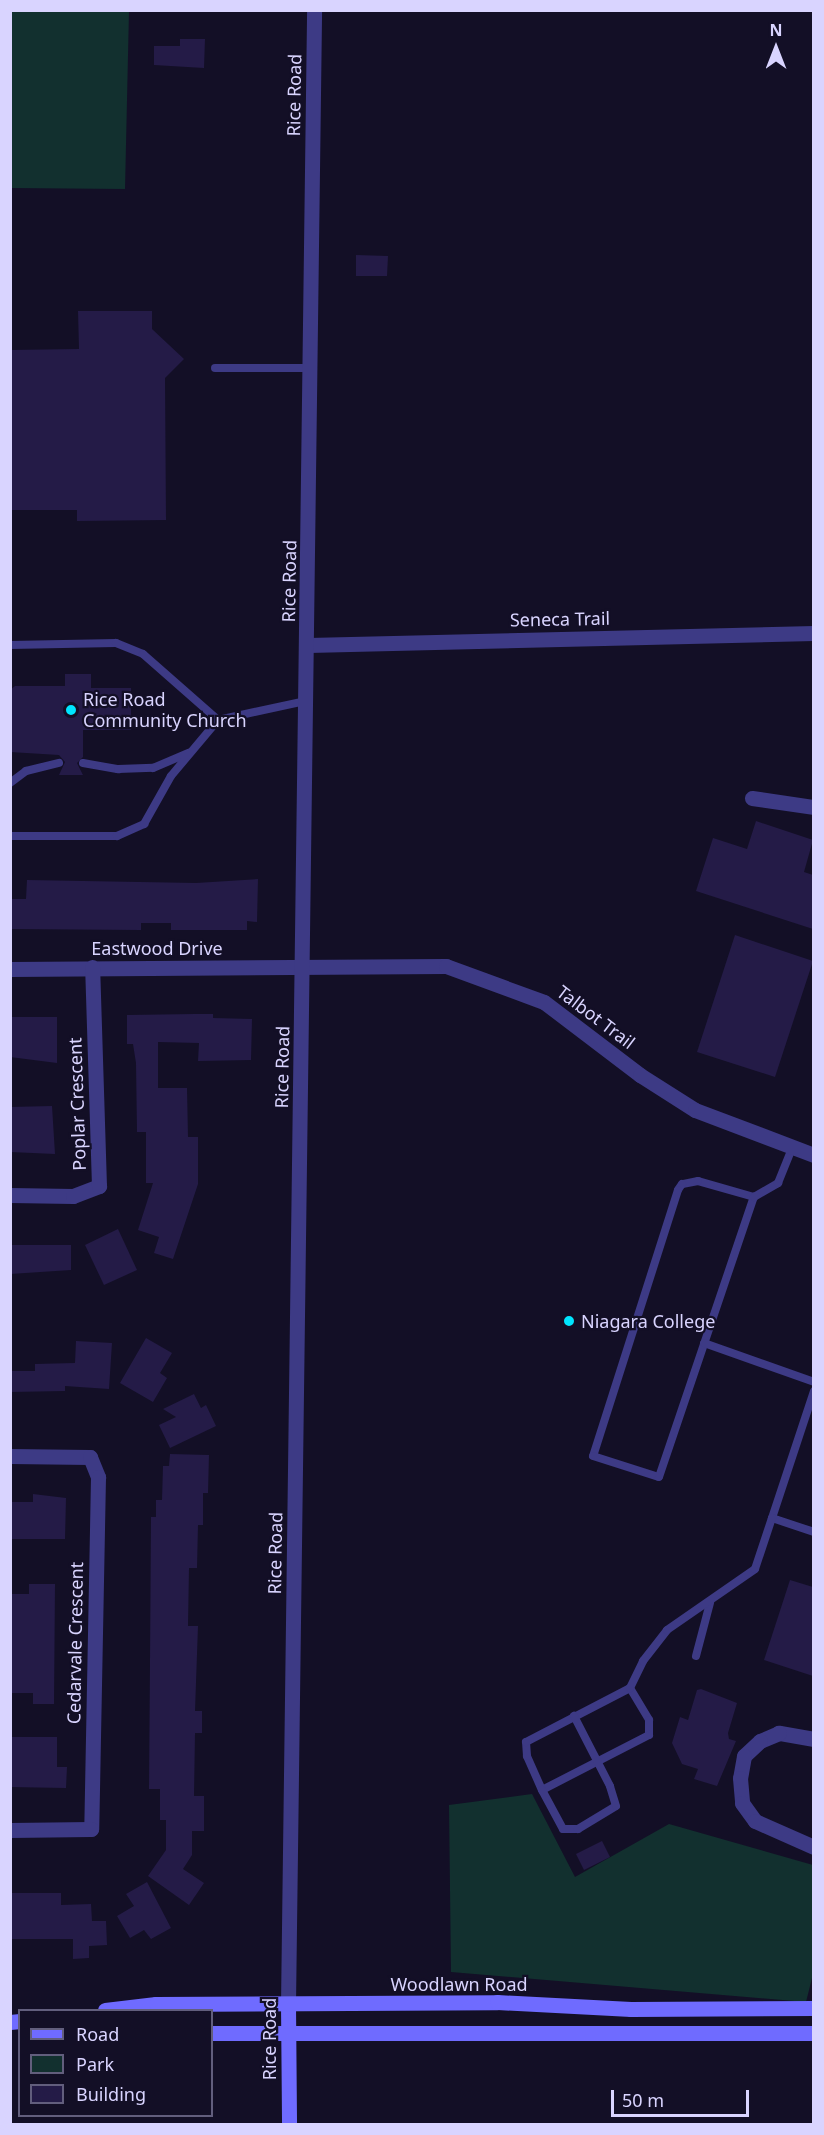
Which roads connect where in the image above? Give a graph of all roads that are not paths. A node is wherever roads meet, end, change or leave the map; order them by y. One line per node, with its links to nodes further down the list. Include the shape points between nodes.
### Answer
1 (314, 10): 3 (street, Rice Road)
2 (215, 368): 3 (lane)
3 (311, 368): 6 (street, Rice Road)
4 (813, 633): 6 (street, Seneca Trail)
5 (10, 645): 8 (lane, via 116,643 143,654)
6 (308, 645): 7 (street, Rice Road)
7 (307, 701): 8 (lane); 17 (street, Rice Road)
8 (218, 720): 9 (lane)
9 (192, 752): 11 (lane, via 153,768 118,769); 15 (lane, via 171,776 144,824 117,836)
10 (59, 763): 12 (lane, via 26,771)
11 (83, 763)
12 (10, 783)
13 (752, 798): 14 (street)
14 (813, 807)
15 (10, 836)
16 (92, 967): 17 (street, Eastwood Drive); 18 (street, Eastwood Drive); 21 (street, Poplar Crescent, via 99,1186 74,1197)
17 (303, 967): 19 (street, Talbot Trail, via 446,966 463,976 513,988 559,1011 640,1075 695,1110); 38 (street, Rice Road)
18 (10, 969)
19 (792, 1148): 20 (street, Talbot Trail); 22 (lane, via 778,1183)
20 (813, 1155)
21 (10, 1195)
22 (754, 1197): 23 (lane); 23 (lane, via 698,1181 682,1184 593,1456 659,1477)
23 (704, 1342): 24 (lane)
24 (813, 1382)
25 (813, 1391): 27 (lane)
26 (10, 1456): 36 (street, Cedarvale Crescent, via 90,1458 98,1477 91,1829)
27 (772, 1518): 28 (lane); 29 (lane, via 754,1569)
28 (813, 1532)
29 (710, 1603): 30 (lane); 31 (lane, via 658,1638)
30 (696, 1656)
31 (630, 1688): 32 (lane); 34 (lane, via 649,1720 649,1734)
32 (574, 1716): 34 (lane); 35 (lane, via 526,1742 527,1756)
33 (813, 1739): 37 (street, via 779,1733 760,1741 744,1756 740,1778 742,1803 755,1821)
34 (598, 1762): 35 (lane); 35 (lane, via 616,1806 578,1829 558,1825)
35 (542, 1790)
36 (10, 1830)
37 (813, 1847)
38 (288, 2004): 39 (main road, Woodlawn Road, via 497,2002 631,2009); 40 (main road, Woodlawn Road, via 156,2004); 43 (main road, Rice Road)
39 (813, 2008)
40 (114, 2009)
41 (213, 2033): 43 (main road)
42 (813, 2033): 43 (main road)
43 (289, 2034): 44 (main road, Rice Road)
44 (289, 2124)

